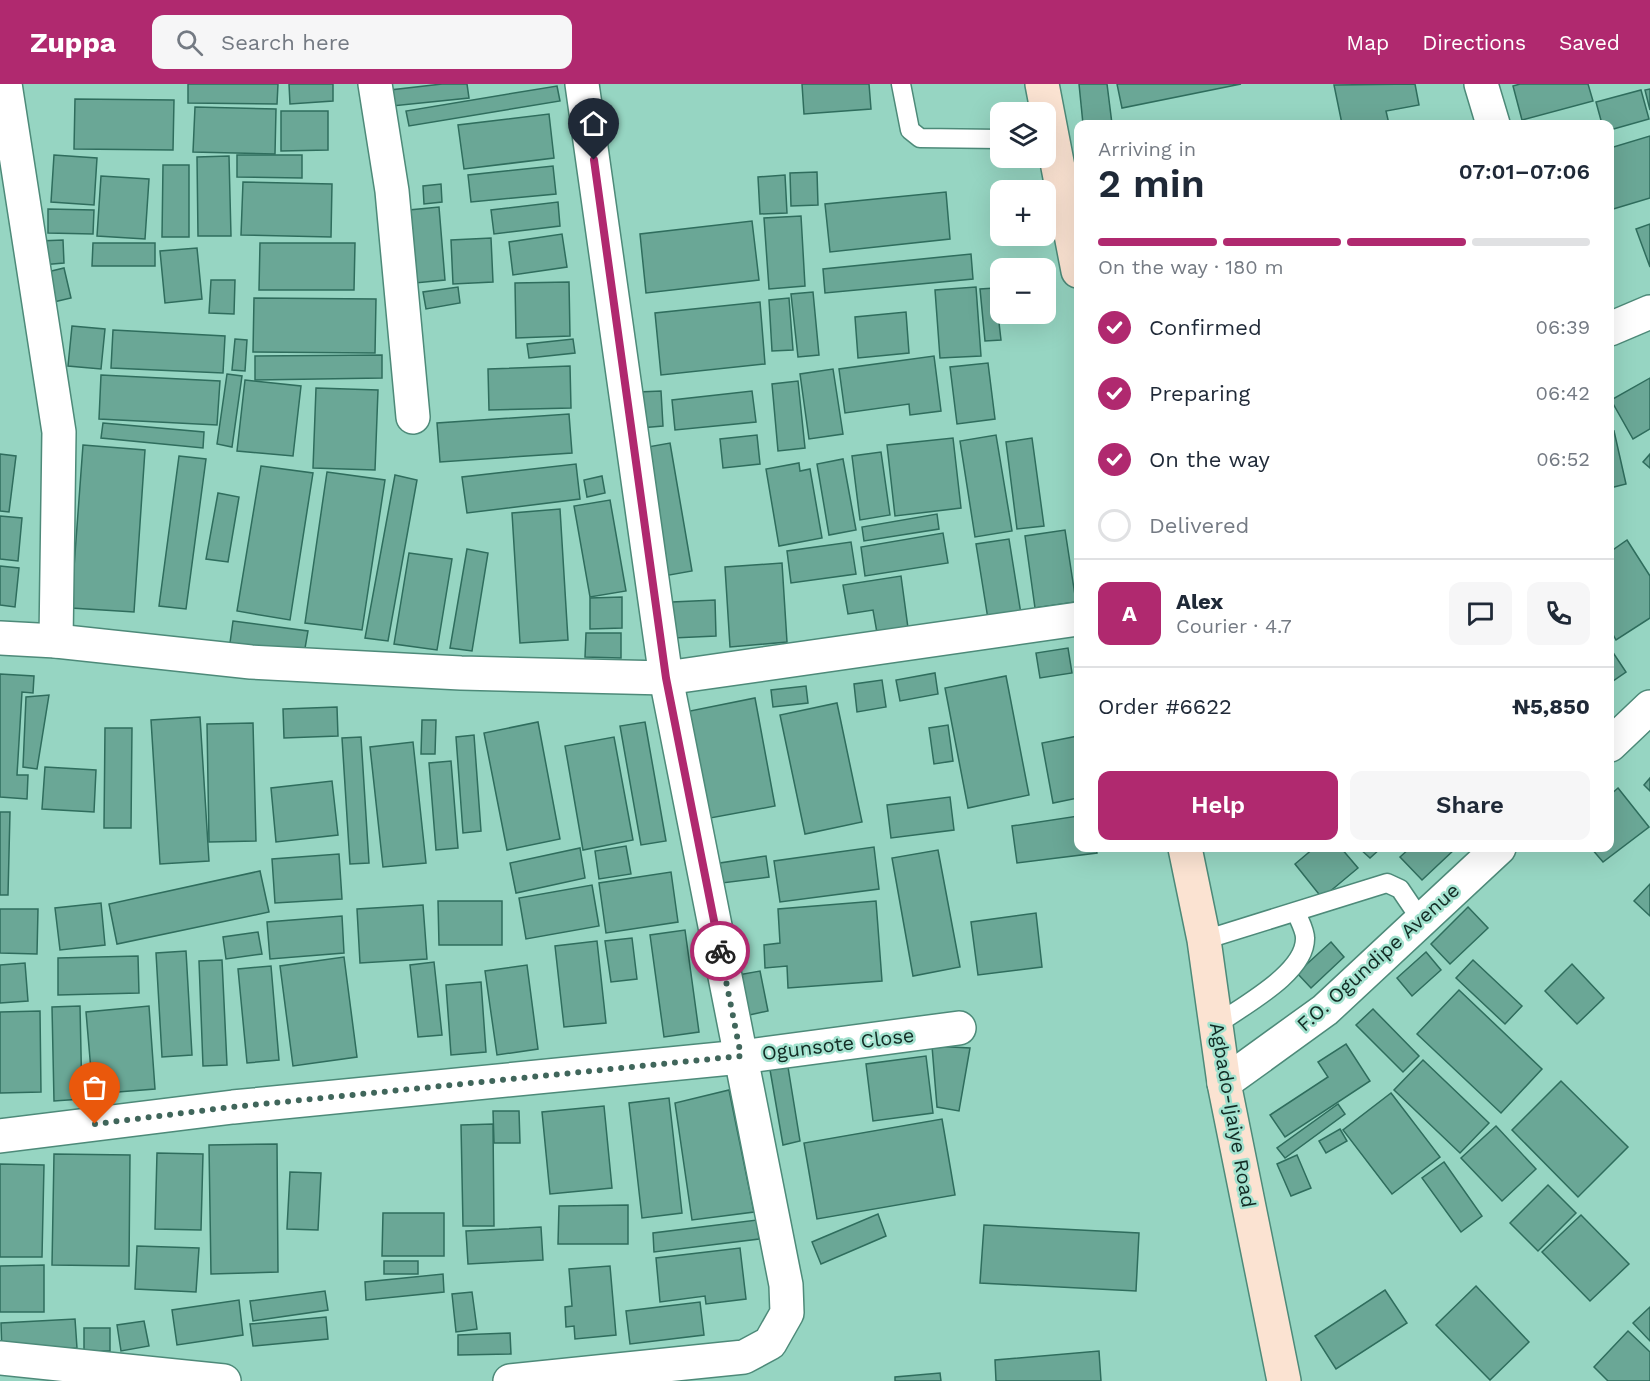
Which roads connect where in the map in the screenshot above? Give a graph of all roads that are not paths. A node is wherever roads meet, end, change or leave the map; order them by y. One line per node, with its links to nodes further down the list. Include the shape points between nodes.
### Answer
1 (5, 84): 18 (street, via 59,432)
2 (375, 84): 15 (street, via 392,191)
3 (582, 84): 19 (street)
4 (901, 84): 9 (lane, via 914,135)
5 (1042, 84): 7 (street)
6 (1481, 84): 8 (street)
7 (1044, 102)
8 (1492, 120)
9 (990, 139)
10 (1056, 152): 11 (street)
11 (1069, 173): 12 (street)
12 (1074, 228)
13 (1650, 312): 14 (street)
14 (1614, 327)
15 (413, 417)
16 (1074, 620): 19 (street)
17 (0, 638): 18 (street)
18 (56, 641): 19 (street, via 250,663)
19 (666, 678): 29 (street)
20 (1650, 707): 21 (street)
21 (1614, 741)
22 (1186, 852): 26 (street, Agbado-Ijaiye Road)
23 (1495, 852): 25 (street, F.O. Ogundipe Avenue)
24 (1296, 912): 25 (lane, via 1387,883 1400,889); 26 (lane); 27 (lane, via 1306,936 1298,960 1284,977)
25 (1421, 920): 30 (street, F.O. Ogundipe Avenue, via 1325,1010)
26 (1204, 940): 27 (street, Agbado-Ijaiye Road)
27 (1216, 1024): 30 (street, Agbado-Ijaiye Road)
28 (959, 1028): 29 (street, Ogunsote Close)
29 (741, 1056): 31 (street, Ogunsote Close, via 232,1107); 34 (street, via 786,1286 787,1313 770,1343 744,1357)
30 (1224, 1083): 35 (street, Agbado-Ijaiye Road)
31 (0, 1136)
32 (0, 1359): 33 (street)
33 (224, 1381)
34 (510, 1381)
35 (1284, 1381)

